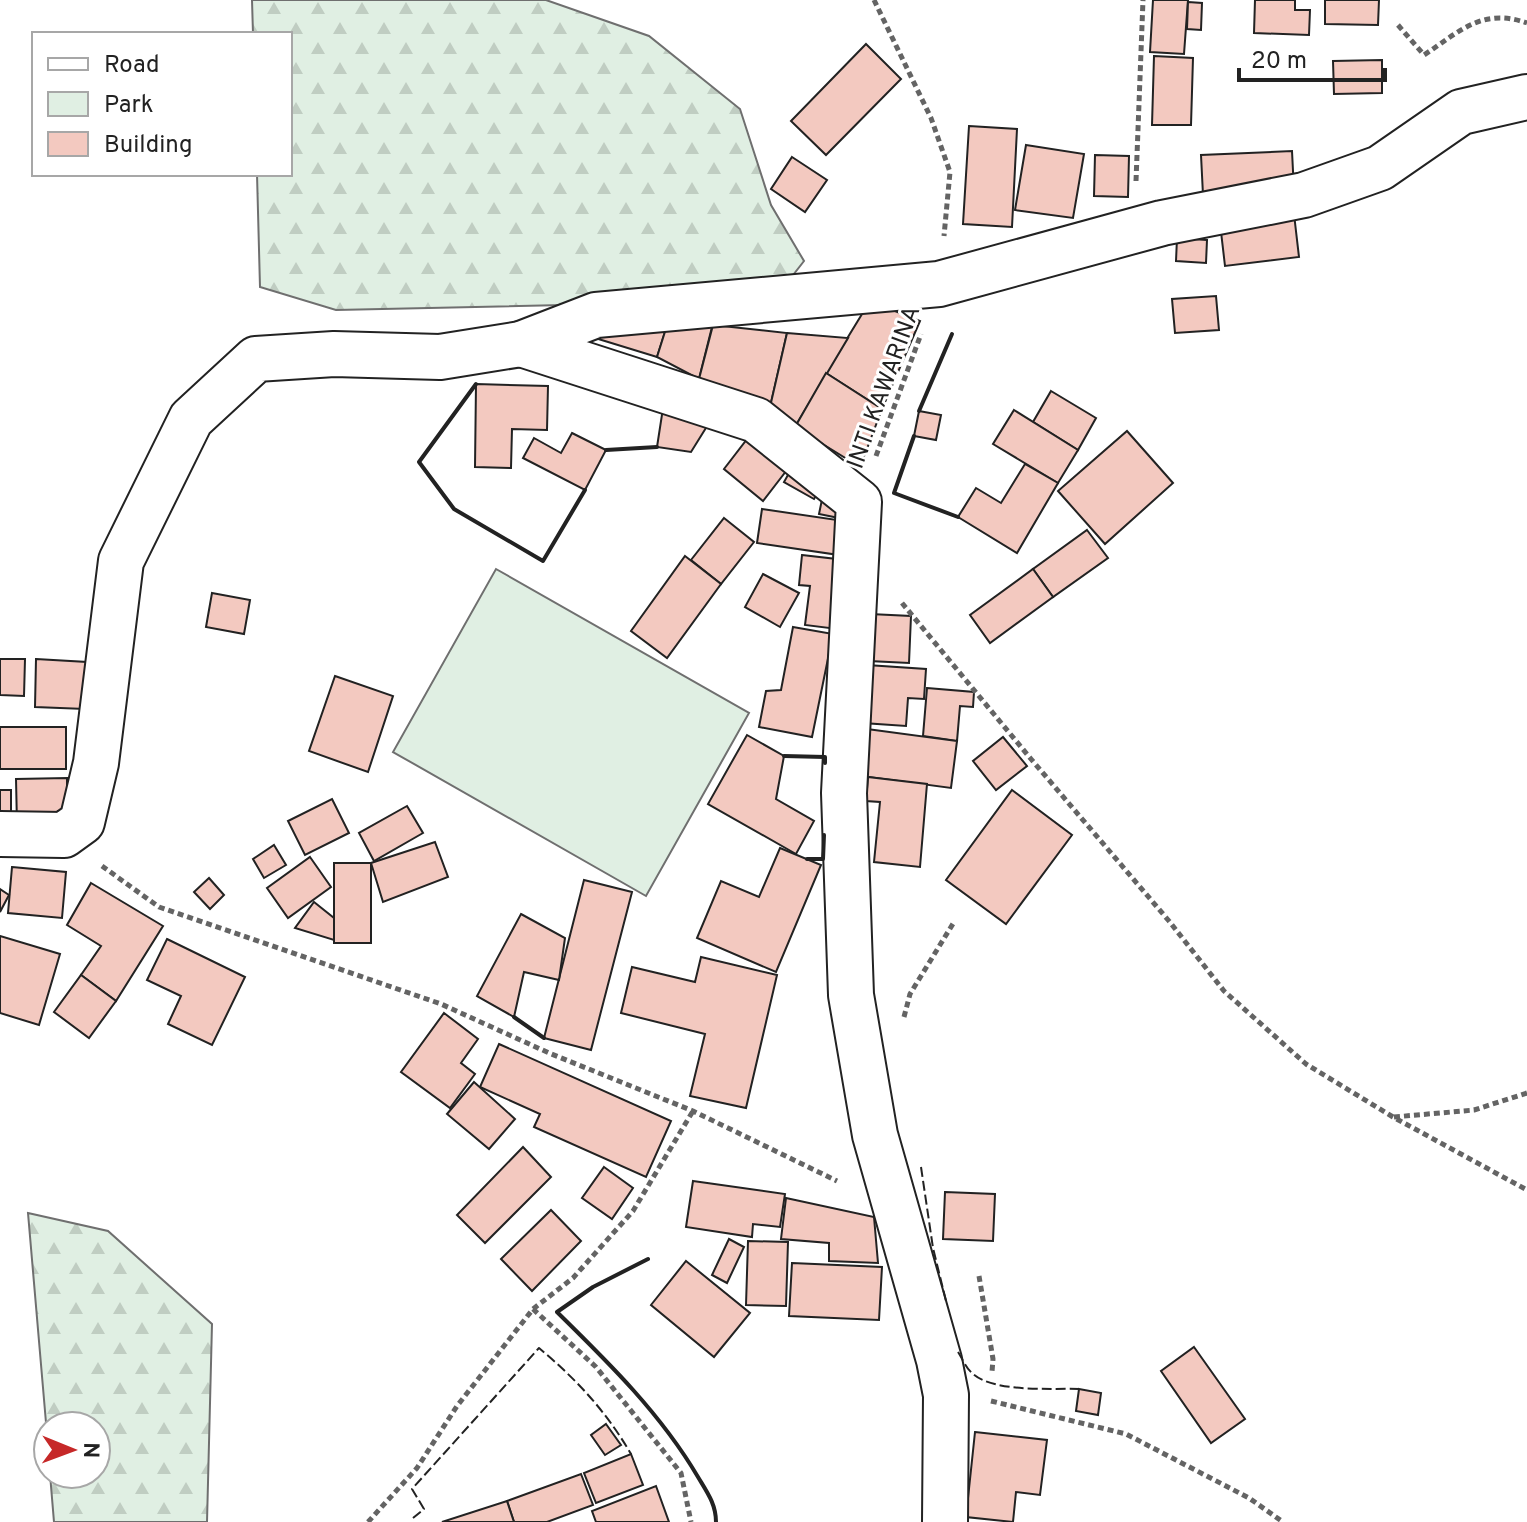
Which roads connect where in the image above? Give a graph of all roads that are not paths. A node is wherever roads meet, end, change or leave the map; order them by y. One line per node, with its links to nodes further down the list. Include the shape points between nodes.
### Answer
1 (1527, 97): 2 (street, via 1461,112 1380,168 1304,195 1151,226 939,284 596,315)
2 (521, 344): 3 (street, via 440,357 334,354 256,359 191,419 121,561 96,763 82,822 64,835); 4 (street, via 756,420 859,519 844,793 851,995 875,1135 946,1395)
3 (0, 834)
4 (945, 1522)

